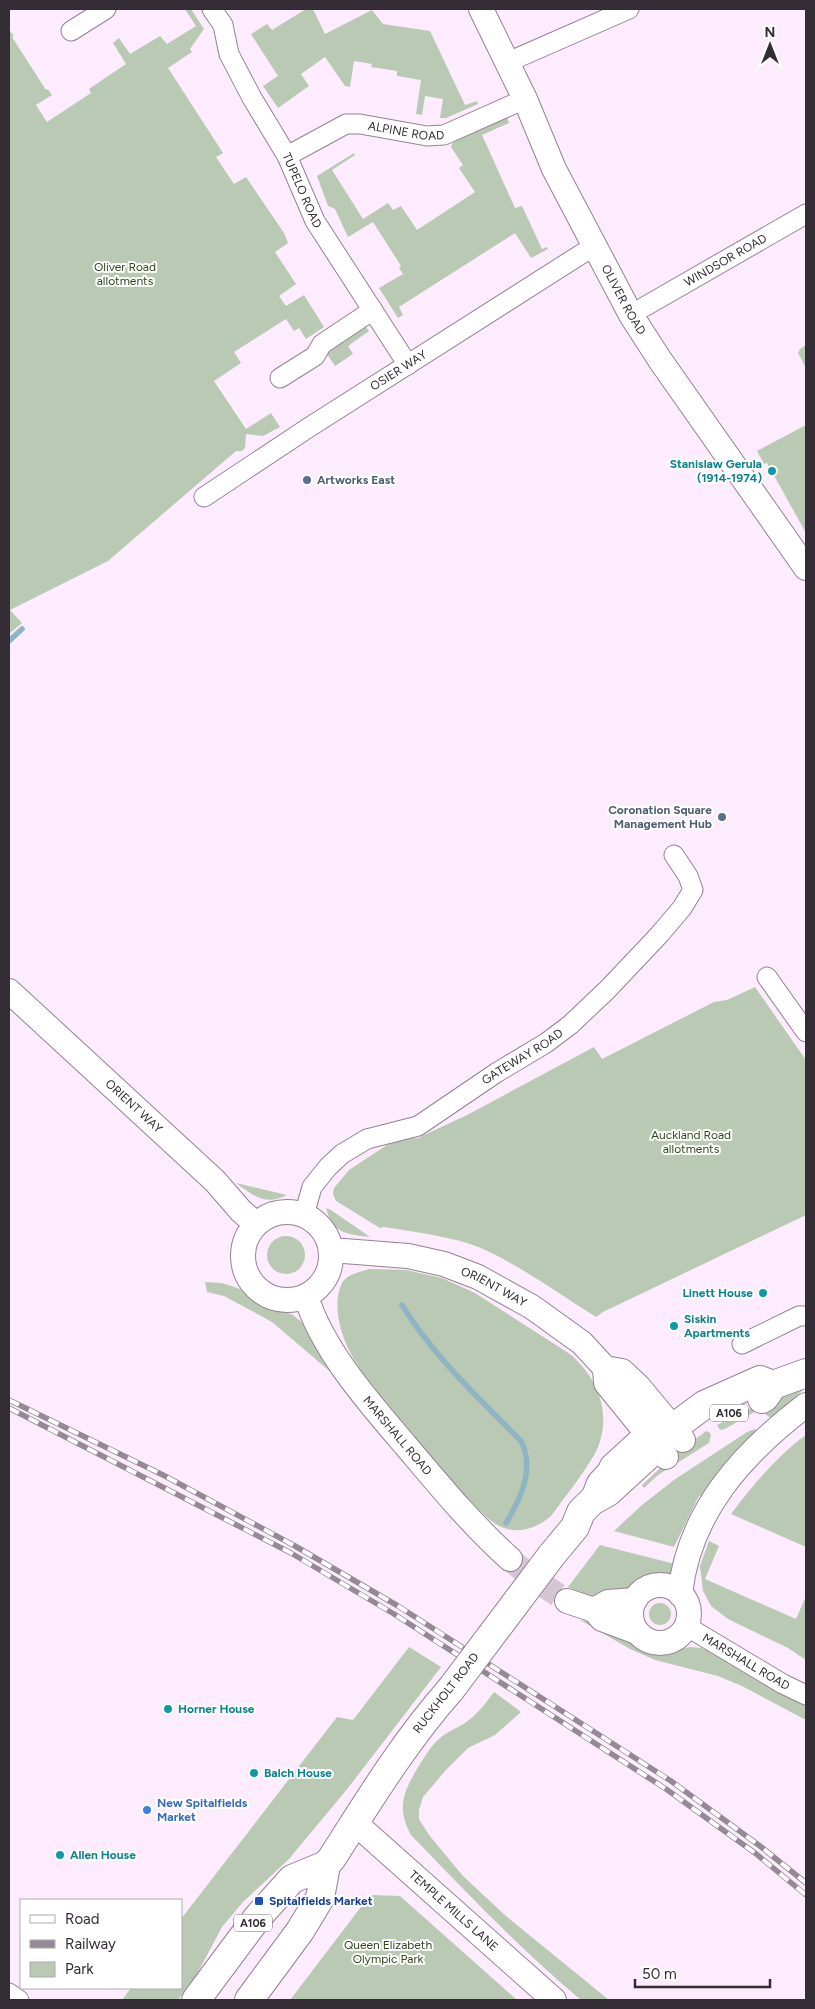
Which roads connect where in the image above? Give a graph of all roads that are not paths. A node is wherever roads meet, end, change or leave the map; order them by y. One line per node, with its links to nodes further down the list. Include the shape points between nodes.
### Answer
1 (106, 9): 5 (street)
2 (212, 9): 8 (street, TUPELO ROAD, via 223,25 234,64)
3 (481, 9): 6 (street, OLIVER ROAD)
4 (629, 9): 6 (street)
5 (71, 31)
6 (508, 62): 7 (street, OLIVER ROAD)
7 (525, 99): 8 (street, ALPINE ROAD, via 444,136 346,124); 10 (street, OLIVER ROAD, via 554,169)
8 (287, 156): 12 (street, TUPELO ROAD, via 315,220)
9 (806, 214): 11 (street, WINDSOR ROAD)
10 (594, 246): 13 (street, OSIER WAY); 16 (street, OLIVER ROAD, via 631,315 660,360)
11 (644, 307)
12 (372, 310): 13 (street, TUPELO ROAD); 14 (street, via 322,344 315,356)
13 (408, 366): 15 (street, OSIER WAY)
14 (280, 378)
15 (204, 498)
16 (806, 568)
17 (674, 855): 21 (street, GATEWAY ROAD, via 693,890 682,908 607,990 546,1044 496,1073 418,1126 368,1139 342,1154 312,1188)
18 (767, 977): 20 (street)
19 (9, 991): 22 (street, ORIENT WAY, via 215,1181)
20 (806, 1032)
21 (304, 1215): 22 (street, via 275,1213); 23 (street, via 321,1228)
22 (256, 1224): 24 (street, via 244,1242 242,1256 244,1270 251,1283 274,1299 286,1301)
23 (331, 1250): 24 (street, via 330,1269 324,1281); 29 (street, ORIENT WAY, via 408,1256 444,1264 478,1277 532,1306 582,1343 605,1368 622,1372 638,1386)
24 (306, 1296): 31 (street, MARSHALL ROAD, via 327,1342 370,1404 444,1492)
25 (806, 1316): 26 (street, via 799,1316)
26 (742, 1344)
27 (806, 1373): 29 (main road, RUCKHOLT ROAD / A106, via 773,1385 760,1380 704,1405)
28 (806, 1405): 32 (street, via 745,1458 708,1508 689,1548)
29 (665, 1441): 30 (main road, RUCKHOLT ROAD / A106, via 608,1492 592,1501 581,1512); 30 (main road, RUCKHOLT ROAD / A106, via 590,1523)
30 (575, 1527): 39 (main road, RUCKHOLT ROAD / A106, bridge, via 412,1737)
31 (510, 1559)
32 (680, 1594): 33 (street, via 672,1588 656,1586 643,1591); 36 (street, via 688,1610)
33 (635, 1600): 35 (street, via 608,1602); 37 (street, via 631,1619)
34 (567, 1601): 35 (street)
35 (594, 1610): 37 (street, via 602,1619)
36 (686, 1626): 37 (street, via 674,1639 662,1643 651,1642); 38 (street, MARSHALL ROAD)
37 (637, 1632)
38 (806, 1695)
39 (355, 1822): 40 (main road, RUCKHOLT ROAD / A106); 45 (street, TEMPLE MILLS LANE)
40 (326, 1866): 43 (main road, A106, via 292,1879 256,1918); 44 (main road, RUCKHOLT ROAD / A106, via 320,1898)
41 (9, 1992): 42 (street)
42 (19, 2000)
43 (196, 2000)
44 (249, 2000)
45 (554, 2000)

